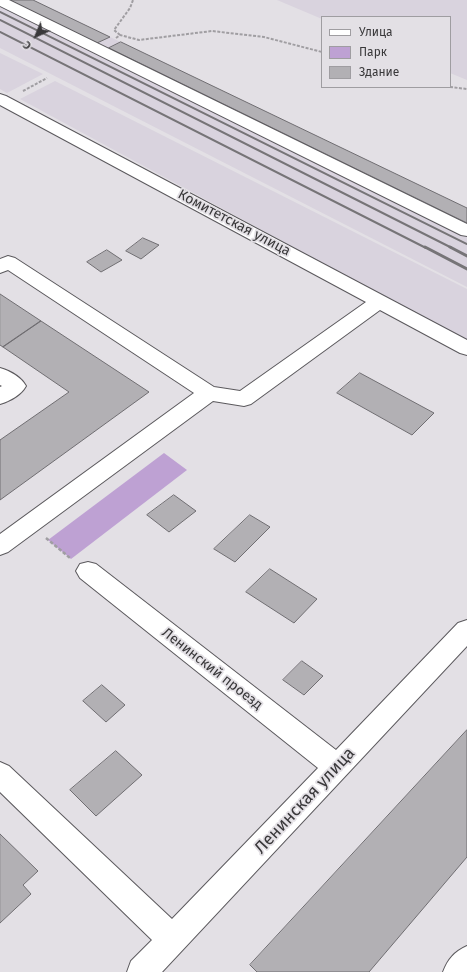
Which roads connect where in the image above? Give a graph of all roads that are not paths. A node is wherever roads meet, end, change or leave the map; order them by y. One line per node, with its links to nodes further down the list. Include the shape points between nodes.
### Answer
1 (0, 1): 3 (street)
2 (0, 99): 5 (street, Комитетская улица)
3 (467, 231)
4 (0, 267): 8 (street, via 8,262)
5 (380, 301): 6 (street, Комитетская улица); 8 (street, via 244,399)
6 (467, 348)
7 (0, 375): 9 (street, via 16,386)
8 (209, 392): 10 (street)
9 (0, 397)
10 (0, 546)
11 (80, 565): 13 (street, Ленинский проезд)
12 (467, 630): 13 (street, Ленинская улица)
13 (337, 767): 15 (street, Ленинская улица)
14 (0, 774): 15 (street)
15 (173, 940): 17 (street, Ленинская улица)
16 (467, 961): 18 (street)
17 (142, 972)
18 (458, 972)

